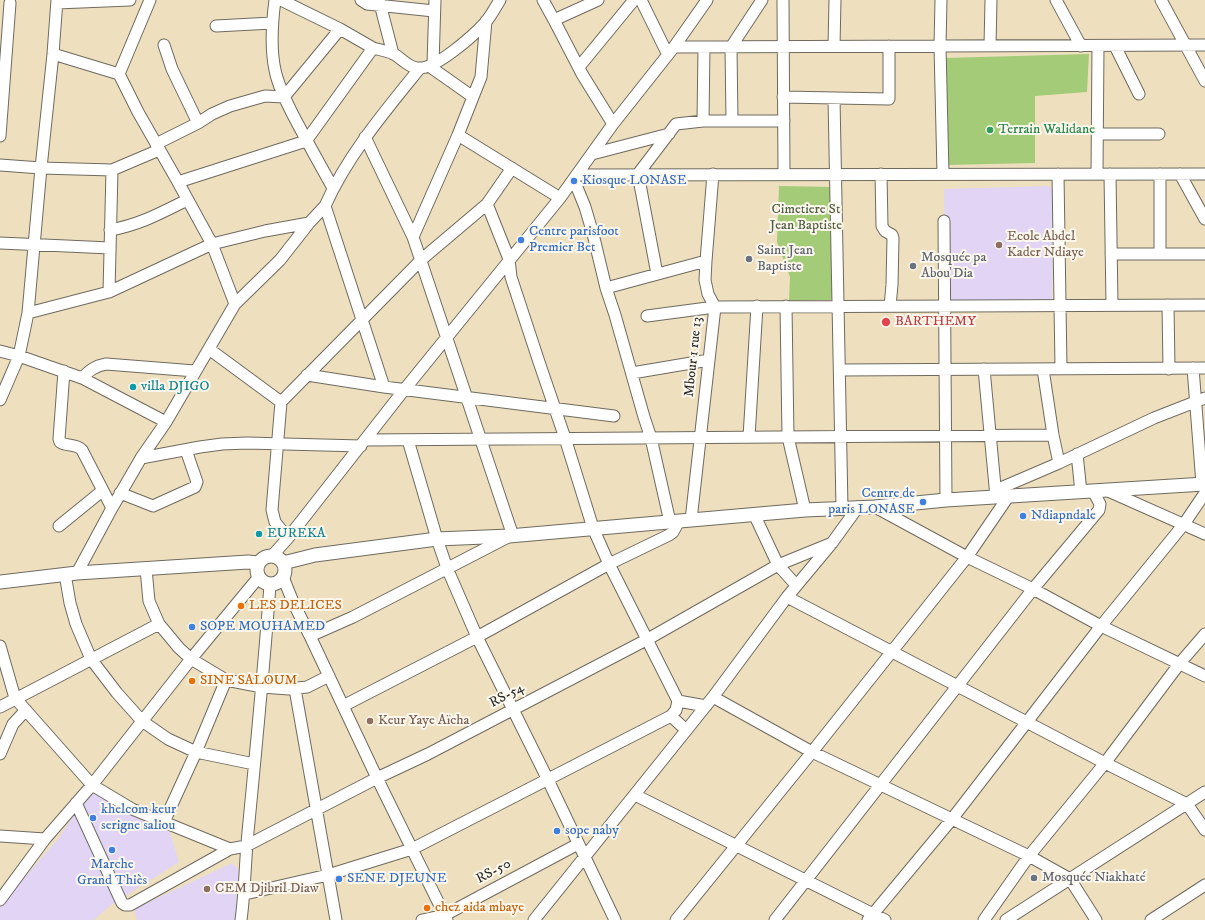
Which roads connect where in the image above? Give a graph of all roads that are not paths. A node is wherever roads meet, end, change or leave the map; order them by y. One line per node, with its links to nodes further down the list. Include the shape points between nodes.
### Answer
1 (130, 0): 19 (street)
2 (150, 0): 47 (street)
3 (275, 0): 25 (street)
4 (281, 0): 27 (street)
5 (361, 0): 21 (street, via 366,4)
6 (500, 0): 24 (street)
7 (543, 0): 23 (street)
8 (598, 0): 23 (street)
9 (634, 0): 46 (street)
10 (640, 0): 42 (street)
11 (707, 0): 42 (street)
12 (762, 0): 40 (street)
13 (782, 0): 31 (street)
14 (835, 0): 32 (street)
15 (941, 0): 34 (street)
16 (991, 0): 35 (street)
17 (1056, 0): 36 (street)
18 (1161, 0): 29 (street)
19 (57, 2): 43 (street)
20 (10, 3): 63 (street)
21 (380, 3): 22 (street); 44 (street)
22 (435, 5): 45 (street)
23 (554, 20): 46 (street)
24 (486, 21): 45 (street, via 473,36 450,54); 51 (street, via 481,77)
25 (272, 23): 26 (street); 50 (street, via 275,70)
26 (216, 26)
27 (340, 29): 41 (street); 50 (street)
28 (164, 45): 57 (street, via 172,69)
29 (1185, 45): 30 (street); 38 (street); 48 (street)
30 (1205, 45)
31 (782, 46): 32 (street); 40 (street); 52 (street)
32 (834, 46): 33 (street)
33 (889, 46): 34 (street); 53 (street, via 889,99)
34 (940, 46): 35 (street); 77 (street)
35 (990, 46): 36 (street)
36 (1081, 46): 37 (street)
37 (1098, 46): 38 (street); 60 (street)
38 (1115, 46): 49 (street)
39 (704, 47): 40 (street); 42 (street); 54 (street)
40 (731, 47): 55 (street)
41 (373, 48): 44 (street); 65 (street)
42 (671, 51): 58 (street)
43 (53, 54): 47 (street); 69 (street)
44 (393, 54): 45 (street, via 415,68)
45 (427, 66): 51 (street); 64 (street)
46 (578, 67): 58 (street)
47 (119, 74): 66 (street)
48 (1205, 81)
49 (1139, 94)
50 (284, 96): 57 (street, via 266,96 230,106); 65 (street)
51 (473, 97): 62 (street)
52 (783, 97): 53 (street); 56 (street)
53 (834, 98): 75 (street)
54 (703, 121): 55 (street); 59 (street, via 678,122)
55 (732, 121): 56 (street)
56 (784, 122): 74 (street)
57 (198, 123): 66 (street)
58 (613, 124): 67 (street)
59 (669, 134): 67 (street); 72 (street)
60 (1097, 134): 61 (street); 79 (street)
61 (1159, 134)
62 (458, 135): 70 (street); 95 (street)
63 (0, 136)
64 (365, 137): 86 (street); 95 (street)
65 (306, 141): 85 (street); 86 (street)
66 (157, 147): 71 (street); 85 (street)
67 (592, 154): 84 (street)
68 (0, 165): 69 (street)
69 (40, 168): 71 (street); 98 (street)
70 (512, 168): 87 (street); 89 (street)
71 (112, 170): 94 (street)
72 (638, 174): 73 (street); 84 (street); 106 (street)
73 (714, 174): 74 (street); 105 (street, Mbour 1 rue 13)
74 (784, 174): 75 (street)
75 (836, 174): 76 (street); 116 (street)
76 (881, 174): 77 (street); 117 (street, via 882,226 893,238)
77 (943, 174): 78 (street)
78 (1058, 174): 79 (street); 110 (street)
79 (1097, 174): 80 (street)
80 (1110, 174): 81 (street); 100 (street)
81 (1160, 174): 82 (street); 101 (street)
82 (1180, 174): 83 (street); 91 (street)
83 (1205, 174)
84 (576, 177): 87 (street); 107 (street)
85 (178, 182): 88 (street)
86 (333, 188): 90 (street)
87 (560, 198): 104 (street)
88 (187, 200): 94 (street, via 141,223); 97 (street)
89 (487, 204): 103 (street); 104 (street)
90 (325, 206): 93 (street); 122 (street)
91 (1205, 218)
92 (944, 221): 118 (street)
93 (309, 223): 97 (street); 109 (street, via 280,260)
94 (110, 230): 99 (street)
95 (414, 237): 103 (street)
96 (0, 243): 98 (street)
97 (212, 244): 108 (street); 109 (street)
98 (34, 245): 99 (street); 120 (street)
99 (110, 248): 108 (street)
100 (1111, 254): 101 (street); 111 (street)
101 (1160, 254): 102 (street)
102 (1205, 254)
103 (422, 259): 122 (street); 123 (street)
104 (509, 259): 123 (street); 147 (street, via 511,277)
105 (706, 261): 106 (street); 119 (street, Mbour 1 rue 13, via 705,280 708,294)
106 (657, 274): 107 (street)
107 (606, 288): 138 (street)
108 (109, 292): 120 (street)
109 (235, 304): 124 (street)
110 (1060, 305): 111 (street); 118 (street); 133 (street)
111 (1112, 305): 112 (street)
112 (1168, 305): 113 (street); 128 (street)
113 (1205, 305)
114 (757, 306): 115 (street); 119 (street); 154 (street)
115 (786, 306): 116 (street); 155 (street)
116 (838, 306): 117 (street); 135 (street)
117 (890, 306): 118 (street)
118 (944, 306): 136 (street)
119 (715, 307): 121 (street); 127 (street, Mbour 1 rue 13)
120 (28, 313): 126 (street)
121 (647, 316)
122 (363, 319): 139 (street); 141 (street)
123 (447, 337): 142 (street); 143 (street)
124 (209, 349): 137 (street); 146 (street)
125 (0, 351): 126 (street)
126 (19, 356): 134 (street); 145 (street)
127 (709, 360): 138 (street); 158 (street, Mbour 1 rue 13)
128 (1169, 368): 129 (street); 133 (street)
129 (1193, 368): 130 (street); 144 (street)
130 (1205, 368)
131 (984, 369): 132 (street); 136 (street); 150 (street)
132 (1043, 369): 133 (street); 151 (street)
133 (1061, 369)
134 (64, 370): 140 (street); 168 (street, via 59,439 63,444 77,446 82,450)
135 (840, 370): 136 (street); 152 (street)
136 (945, 370): 153 (street)
137 (195, 371): 140 (street, via 106,364 92,368); 149 (street)
138 (632, 373): 157 (street)
139 (307, 376): 141 (street); 146 (street)
140 (82, 378): 149 (street)
141 (384, 387): 142 (street)
142 (404, 390): 143 (street); 161 (street)
143 (467, 397): 147 (street); 159 (street)
144 (1200, 399): 164 (street); 167 (street)
145 (0, 400)
146 (281, 402): 162 (street)
147 (555, 408): 148 (street); 156 (street)
148 (614, 416)
149 (166, 422): 165 (street)
150 (990, 435): 151 (street); 153 (street); 171 (street)
151 (1053, 435): 166 (street)
152 (841, 436): 153 (street); 155 (street); 176 (street)
153 (946, 436): 172 (street)
154 (749, 437): 155 (street); 158 (street)
155 (788, 437): 177 (street)
156 (565, 438): 157 (street); 159 (street); 182 (street)
157 (651, 438): 158 (street); 179 (street)
158 (700, 438): 179 (street, Mbour 1 rue 13)
159 (481, 439): 160 (street); 184 (street)
160 (408, 440): 161 (street); 185 (street)
161 (363, 443): 162 (street); 186 (street)
162 (278, 444): 163 (street, via 222,444); 186 (street, via 272,510 275,522)
163 (186, 450): 165 (street); 170 (street, via 197,482 195,487 153,506)
164 (1077, 454): 166 (street); 169 (street)
165 (141, 458): 170 (street)
166 (1059, 463): 171 (street)
167 (1204, 487): 169 (main road); 180 (street)
168 (102, 491): 175 (street); 181 (street)
169 (1093, 491): 171 (main road); 180 (street); 197 (street, via 1100,504 1099,510)
170 (120, 493): 175 (street)
171 (1000, 495): 172 (main road); 188 (street)
172 (946, 500): 174 (main road)
173 (858, 506): 174 (main road); 176 (main road); 187 (street)
174 (875, 506): 188 (street)
175 (112, 508): 194 (street)
176 (842, 508): 177 (main road)
177 (804, 510): 178 (main road)
178 (754, 514): 179 (main road); 190 (street)
179 (680, 521): 182 (main road); 189 (street, via 669,535)
180 (1184, 524): 183 (street); 200 (street)
181 (59, 526)
182 (593, 528): 184 (main road); 189 (street)
183 (1205, 534)
184 (511, 536): 185 (main road); 191 (street)
185 (437, 539): 191 (street); 193 (main road, via 315,555 299,564)
186 (287, 540): 193 (street)
187 (832, 543): 190 (street, RS-54); 196 (street)
188 (967, 557): 197 (street); 206 (street)
189 (610, 564): 203 (street); 204 (street)
190 (778, 565): 196 (street); 204 (street, RS-54)
191 (447, 568): 202 (street, via 353,617); 203 (street)
192 (146, 569): 193 (main road, via 248,562); 194 (main road); 199 (street, via 149,601)
193 (271, 572): 202 (street, via 293,602); 208 (street, via 245,593); 214 (street)
194 (71, 573): 195 (main road); 207 (street, via 70,603)
195 (0, 582)
196 (796, 585): 198 (street)
197 (1033, 589): 200 (street); 213 (street)
198 (787, 597): 206 (street); 218 (street)
199 (159, 624): 207 (street); 208 (street)
200 (1102, 626): 209 (street); 225 (street)
201 (1205, 634): 209 (street)
202 (310, 636): 210 (street)
203 (477, 637): 219 (street); 222 (street)
204 (648, 639): 217 (street); 222 (street, RS-54)
205 (0, 646): 216 (street)
206 (891, 652): 213 (street); 228 (street)
207 (91, 659): 216 (street); 224 (street)
208 (191, 659): 212 (street); 224 (street)
209 (1180, 663): 211 (street); 230 (street)
210 (329, 676): 215 (street, via 307,687); 219 (street)
211 (1205, 676)
212 (226, 680): 214 (street); 227 (street)
213 (958, 686): 225 (street); 234 (street)
214 (262, 687): 215 (street); 231 (street)
215 (295, 689): 240 (street)
216 (15, 698): 220 (street); 221 (street)
217 (678, 700): 218 (street); 223 (street, via 676,710)
218 (709, 701): 226 (street); 228 (street)
219 (343, 706): 232 (street)
220 (0, 707)
221 (26, 710): 229 (street, via 12,724); 235 (street)
222 (513, 710): 232 (street, RS-54); 233 (street)
223 (671, 716): 226 (street); 233 (street)
224 (142, 721): 227 (street, via 168,739); 235 (street)
225 (1028, 722): 230 (street); 241 (street)
226 (686, 730): 237 (street)
227 (196, 752): 231 (street); 242 (street)
228 (812, 752): 234 (street); 248 (street)
229 (0, 754)
230 (1106, 763): 239 (street); 251 (street)
231 (254, 764): 247 (street)
232 (377, 778): 240 (street, RS-54); 249 (street)
233 (548, 780): 246 (street); 249 (street)
234 (881, 784): 241 (street); 255 (street)
235 (92, 785): 238 (street); 242 (street, via 132,809)
236 (1203, 792): 239 (street)
237 (634, 795): 248 (street); 252 (street)
238 (76, 803): 245 (street); 250 (street, via 125,905 130,905)
239 (1187, 804): 243 (street); 254 (street)
240 (317, 810): 247 (street, RS-54); 253 (street)
241 (952, 818): 251 (street); 260 (street)
242 (164, 822): 250 (street)
243 (1205, 830)
244 (0, 836): 245 (street)
245 (45, 839): 258 (street)
246 (578, 844): 252 (street); 259 (street, RS-50)
247 (246, 846): 250 (street, RS-54); 257 (street)
248 (736, 846): 255 (street); 266 (street)
249 (412, 848): 253 (street); 259 (street)
250 (230, 849)
251 (1029, 856): 254 (street); 269 (street)
252 (584, 858): 264 (street); 265 (street)
253 (328, 875): 257 (street); 262 (street)
254 (1070, 879): 270 (street); 271 (street)
255 (806, 881): 260 (street); 267 (street)
256 (1205, 885): 272 (street)
257 (245, 894): 261 (street)
258 (0, 900)
259 (446, 917): 263 (street, RS-50)
260 (870, 917): 268 (street)
261 (241, 920)
262 (336, 920)
263 (422, 920)
264 (534, 920)
265 (615, 920)
266 (676, 920)
267 (775, 920)
268 (885, 920)
269 (984, 920)
270 (1006, 920)
271 (1096, 920)
272 (1151, 920)

